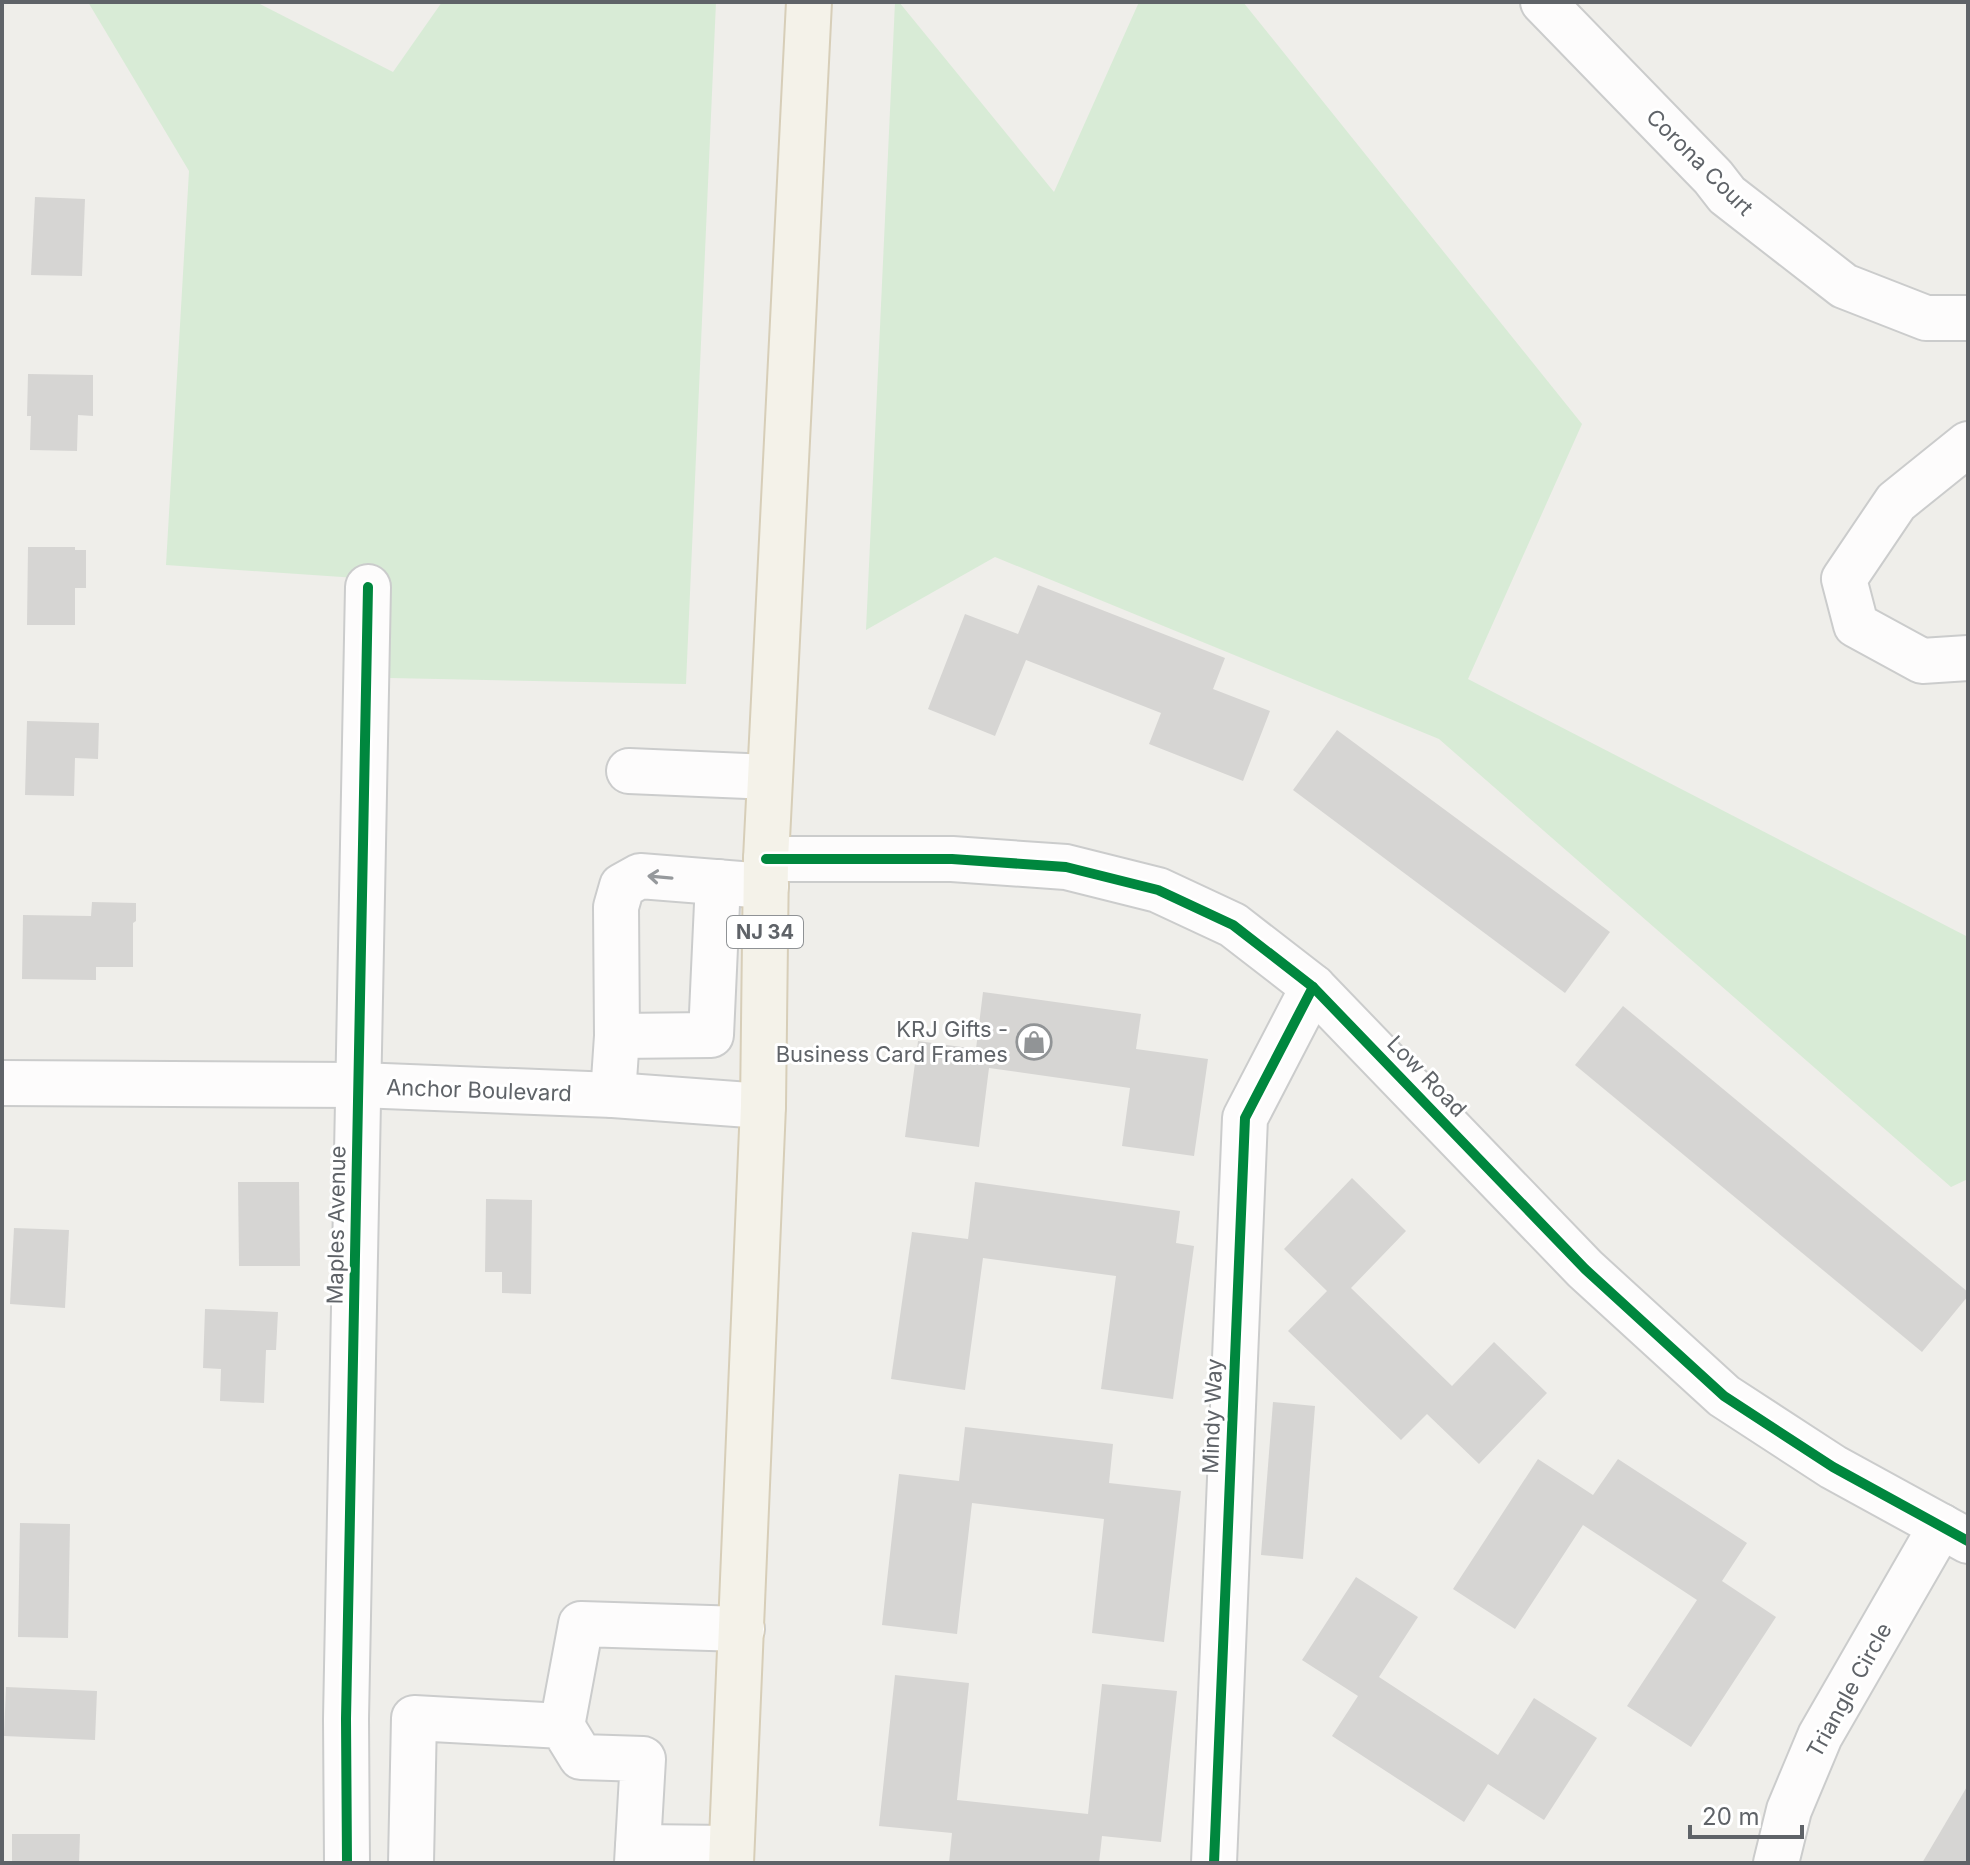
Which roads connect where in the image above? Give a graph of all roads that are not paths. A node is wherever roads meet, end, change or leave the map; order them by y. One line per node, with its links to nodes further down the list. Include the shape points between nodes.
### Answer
1 (809, 2): 8 (main road, NJ 34)
2 (1543, 2): 3 (street, Corona Court, via 1727,195 1844,286 1926,318)
3 (1968, 318)
4 (1968, 444): 6 (street, via 1896,502 1844,579 1856,625 1922,661)
5 (368, 587): 15 (street, Maples Avenue)
6 (1968, 658)
7 (629, 771): 8 (street)
8 (770, 777): 9 (main road, NJ 34)
9 (766, 873): 10 (street, Low Road); 11 (street, Low Road, via 952,859 1066,867 1158,890 1233,925); 18 (main road, NJ 34)
10 (718, 882): 12 (street, via 711,1035); 13 (street, Low Road, one-way to 13, via 640,876 622,886 616,907)
11 (1313, 987): 19 (street, Low Road, via 1585,1269 1724,1396 1833,1467); 28 (street, Mindy Way, via 1245,1118)
12 (692, 1035): 13 (street); 17 (street)
13 (617, 1036): 16 (street)
14 (2, 1083): 15 (street, Anchor Boulevard)
15 (359, 1085): 16 (street, Anchor Boulevard); 22 (street, Maples Avenue)
16 (613, 1095): 17 (street, Anchor Boulevard)
17 (689, 1101): 18 (street, Anchor Boulevard)
18 (763, 1106): 20 (main road, NJ 34)
19 (1955, 1534): 29 (street, Triangle Circle, via 1820,1736 1789,1810)
20 (742, 1629): 23 (street, via 581,1624); 25 (main road, NJ 34)
21 (414, 1718): 22 (street); 23 (street); 27 (street)
22 (346, 1719): 26 (street, Maples Avenue)
23 (562, 1726): 24 (street, via 581,1757 643,1759)
24 (638, 1855): 25 (street)
25 (731, 1855)
26 (347, 1863)
27 (411, 1863)
28 (1214, 1863)
29 (1776, 1863)

